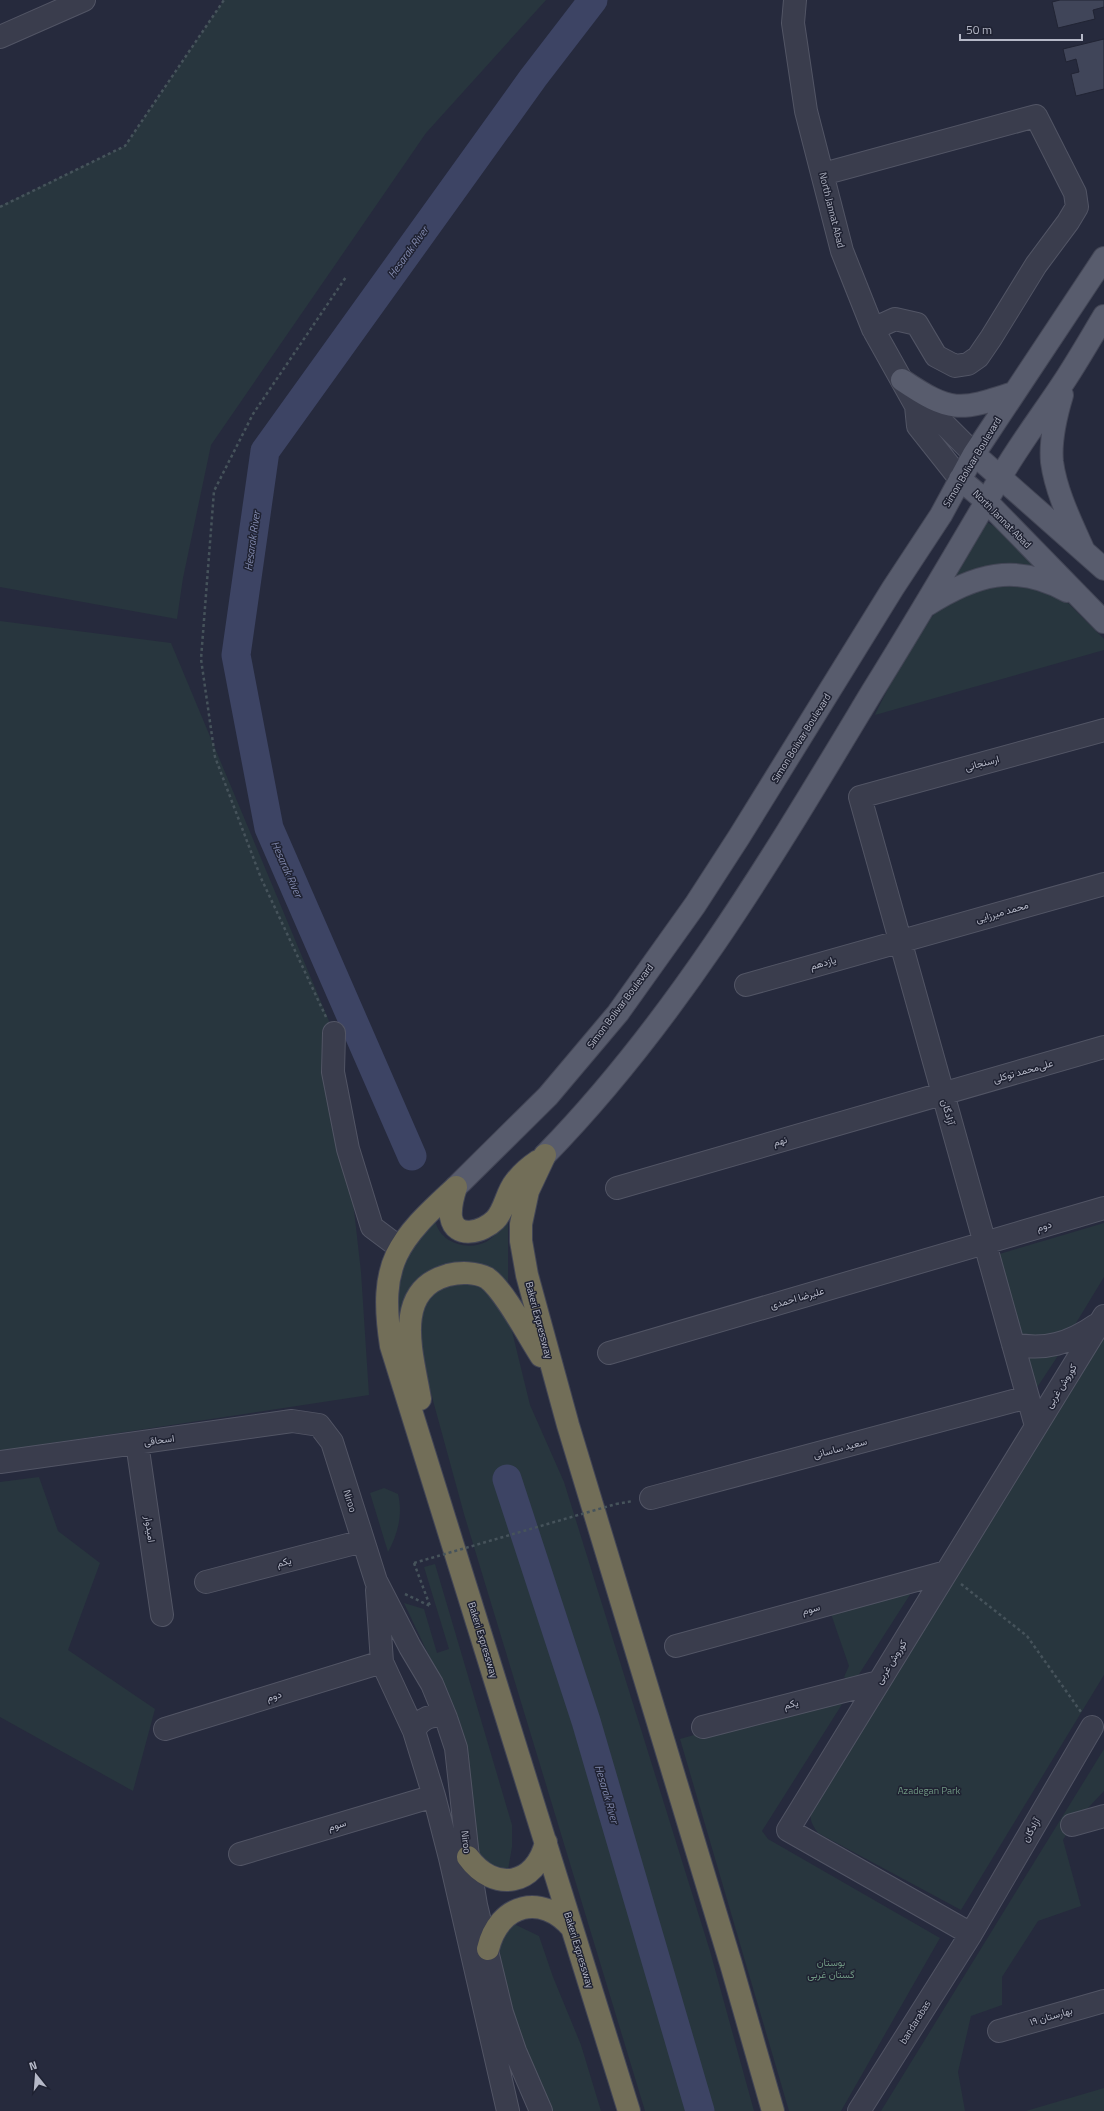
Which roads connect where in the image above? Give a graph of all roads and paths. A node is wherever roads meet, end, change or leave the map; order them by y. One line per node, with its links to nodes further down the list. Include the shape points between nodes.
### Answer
1 (84, 0): 4 (street)
2 (224, 0): 6 (path, via 125,146)
3 (795, 0): 5 (street, North Jannat Abad, via 793,22 806,112)
4 (0, 37)
5 (823, 174): 10 (street, North Jannat Abad, via 842,251); 10 (street, via 1036,116 1074,193 1076,207 1068,222 1036,265 978,357 968,364 955,366 936,356 917,324 895,319)
6 (0, 207)
7 (1104, 258): 13 (main road, Simon Bolivar Boulevard)
8 (346, 277): 29 (path, via 253,414 214,491 201,659 215,757 260,878)
9 (1104, 316): 11 (main road)
10 (873, 329): 12 (street, North Jannat Abad)
11 (1070, 373): 16 (main road); 19 (main road, via 1055,416 1052,462 1064,507)
12 (902, 380): 13 (main road, via 926,396 953,406 966,407); 14 (street, North Jannat Abad)
13 (1014, 394): 15 (main road, Simon Bolivar Boulevard)
14 (916, 406): 15 (street, via 932,412); 17 (street, North Jannat Abad, via 918,426)
15 (974, 454): 16 (main road); 17 (main road, Simon Bolivar Boulevard)
16 (1000, 478): 18 (main road); 19 (main road)
17 (960, 479): 18 (main road, North Jannat Abad); 33 (main road, Simon Bolivar Boulevard, via 940,515 695,905 618,1013 548,1096)
18 (987, 502): 21 (main road, North Jannat Abad); 22 (main road)
19 (1083, 549): 20 (main road)
20 (1104, 569)
21 (1082, 600): 22 (main road, via 1052,583 1036,578 991,575 964,584); 23 (main road, North Jannat Abad)
22 (924, 607): 32 (main road, via 724,932 600,1095)
23 (1104, 622)
24 (1104, 730): 25 (street, ارسنجانی)
25 (860, 796): 27 (street, آزادگان)
26 (1104, 884): 27 (street, محمد میرزایی)
27 (900, 941): 28 (street, یازدهم); 31 (street, آزادگان)
28 (746, 985)
29 (334, 1033): 37 (street, via 333,1072 348,1149 372,1227)
30 (1104, 1047): 31 (street, علی‌محمد توکلی)
31 (943, 1094): 34 (street, نهم); 36 (street, آزادگان)
32 (545, 1156): 33 (highway, via 524,1171 514,1183 496,1220 475,1232 464,1232 457,1228 451,1218); 41 (highway, Bakeri Expressway, via 528,1191 521,1224 521,1241 536,1313)
33 (456, 1186): 37 (highway, Bakeri Expressway, via 420,1219)
34 (617, 1188)
35 (1104, 1208): 36 (street, دوم)
36 (984, 1243): 39 (street, آزادگان); 40 (street, علیرضا احمدی)
37 (400, 1248): 47 (highway, Bakeri Expressway, via 387,1284 387,1319 391,1346)
38 (1102, 1319): 39 (street, via 1078,1337 1059,1344 1042,1347); 44 (street, کوروش غربی)
39 (1013, 1344): 42 (street, آزادگان)
40 (609, 1353)
41 (554, 1377): 47 (highway, via 504,1297 486,1278 456,1273 441,1277 426,1286 412,1306 409,1321 413,1360); 78 (highway, Bakeri Expressway, via 731,1964)
42 (1028, 1398): 44 (street, آزادگان); 48 (street, سعید ساسانی)
43 (319, 1425): 45 (street, اسحاقی, via 292,1422); 50 (street, Niroo, via 332,1442)
44 (1036, 1426): 51 (street, کوروش غربی)
45 (137, 1443): 46 (street, اسحاقی); 55 (street, امیدوار)
46 (0, 1462)
47 (434, 1481): 67 (highway, Bakeri Expressway)
48 (651, 1498)
49 (620, 1503): 54 (path, bridge, via 414,1563)
50 (363, 1542): 52 (street, Niroo); 53 (street, یکم)
51 (946, 1572): 56 (street, سوم); 58 (street, کوروش غربی); 61 (path, via 1027,1636)
52 (376, 1581): 57 (street, Niroo); 59 (street, Niroo, via 432,1684)
53 (206, 1582)
54 (430, 1606)
55 (162, 1615)
56 (676, 1646)
57 (382, 1662): 62 (street, دوم); 63 (street, Niroo)
58 (879, 1682): 60 (street, یکم); 71 (street, کوروش غربی, via 788,1830)
59 (446, 1718): 63 (street, via 431,1716 424,1719); 69 (street, Niroo, via 456,1748)
60 (703, 1727)
61 (1092, 1727): 71 (street, آزادگان)
62 (165, 1729)
63 (414, 1731): 64 (street, Niroo)
64 (434, 1796): 68 (street, سوم); 75 (street, Niroo)
65 (1104, 1816): 66 (street)
66 (1072, 1825)
67 (546, 1842): 69 (highway, via 543,1855 536,1867 526,1875 513,1880 499,1880 486,1876); 70 (highway, Bakeri Expressway)
68 (240, 1854)
69 (468, 1857): 72 (street, Niroo, via 476,1905)
70 (572, 1928): 72 (highway, via 551,1910 523,1908 509,1914 498,1923 491,1935); 77 (highway, Bakeri Expressway)
71 (971, 1934): 79 (street, bandarabas)
72 (488, 1949): 76 (street, Niroo, via 502,2013)
73 (1104, 2002): 74 (street, بهارستان ۱۹)
74 (999, 2031)
75 (508, 2111)
76 (541, 2111)
77 (629, 2111)
78 (772, 2111)
79 (859, 2111)

